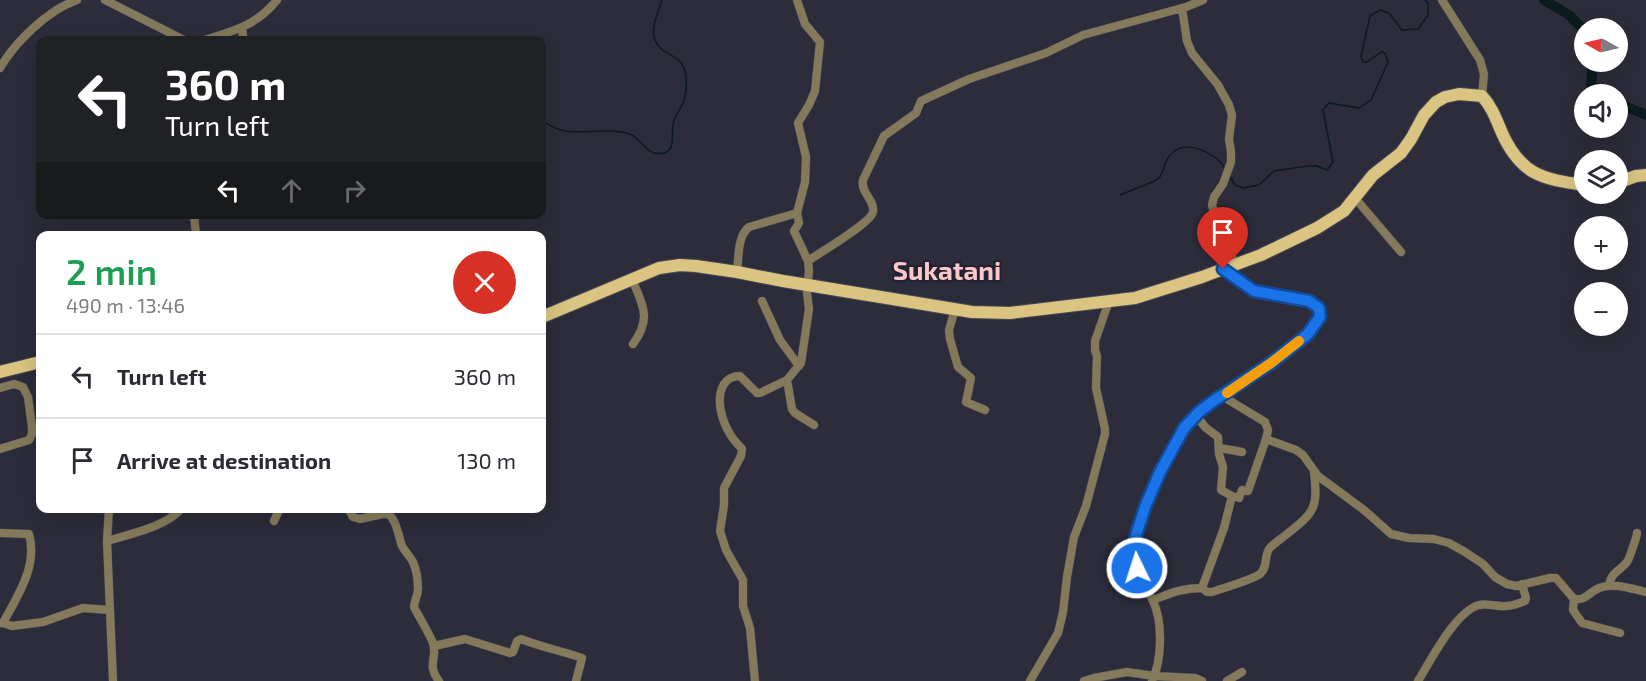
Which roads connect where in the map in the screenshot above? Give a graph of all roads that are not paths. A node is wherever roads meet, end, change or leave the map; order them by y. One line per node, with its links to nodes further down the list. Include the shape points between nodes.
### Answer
1 (76, 0): 12 (street, via 56,10 27,35)
2 (105, 0): 9 (street)
3 (277, 0): 8 (street)
4 (797, 0): 18 (street, via 806,24 820,42 815,91 798,122 807,157)
5 (1203, 0): 7 (street)
6 (1442, 0): 13 (street, via 1480,60 1484,74)
7 (1182, 8): 20 (street, via 1083,35 921,101 916,113 884,136 863,180 873,207 870,218); 21 (street, via 1193,55 1218,85 1231,109 1232,158 1212,205)
8 (242, 28): 10 (street); 11 (street)
9 (176, 36)
10 (217, 36)
11 (241, 36)
12 (0, 68)
13 (1482, 96): 16 (main road, via 1509,146 1525,166 1540,176); 17 (main road, via 1459,94 1436,102 1401,153 1373,176)
14 (1646, 175): 15 (main road)
15 (1628, 179)
16 (1574, 183)
17 (1355, 198): 19 (street); 21 (main road, via 1317,228)
18 (796, 213): 20 (street, via 799,223 794,233); 22 (street, via 745,230)
19 (1401, 252)
20 (808, 261): 25 (street)
21 (1233, 265): 23 (street); 23 (street); 27 (main road, via 1135,298)
22 (737, 272): 24 (main road, via 672,265); 25 (main road)
23 (1236, 278): 36 (street, via 1254,291 1309,301 1319,308 1320,317 1307,335)
24 (633, 279): 29 (main road); 30 (street, via 645,316 642,331)
25 (808, 285): 28 (main road); 32 (street, via 808,314)
26 (762, 301): 32 (street, via 780,340)
27 (1109, 301): 28 (main road, via 1010,313); 73 (street, via 1095,341 1096,388 1105,435 1074,537 1058,633)
28 (955, 309): 37 (street, via 949,334 958,367 971,378 966,402)
29 (546, 315)
30 (633, 344)
31 (36, 363): 33 (main road)
32 (799, 366): 34 (street)
33 (0, 372)
34 (787, 380): 39 (street, via 792,409); 72 (street, via 759,393 740,376 732,376 719,397 728,431 742,449 724,488 720,531 743,580 743,606)
35 (0, 388): 42 (street, via 14,384 23,387 32,431 29,440)
36 (1222, 396): 38 (street); 40 (street, via 1265,422)
37 (985, 410)
38 (1196, 415): 41 (street, via 1218,437); 62 (street, via 1184,428 1160,472 1133,545 1137,568)
39 (814, 425)
40 (1266, 439): 45 (street, via 1304,455); 46 (street, via 1249,490 1242,490 1239,498)
41 (1220, 448): 43 (street); 46 (street, via 1221,490)
42 (0, 449): 44 (street)
43 (1242, 452)
44 (0, 456)
45 (1314, 472): 57 (street, via 1391,534 1449,543 1507,584); 59 (street, via 1313,509 1271,547 1259,574 1212,592)
46 (1232, 496): 59 (street)
47 (109, 513): 56 (street)
48 (178, 513): 56 (street)
49 (278, 513): 53 (street)
50 (351, 513): 51 (street, via 360,519)
51 (383, 513)
52 (383, 513): 66 (street, via 390,515 413,562 418,590 414,607)
53 (274, 521)
54 (0, 533): 64 (street, via 29,534 32,556 29,571)
55 (1637, 533): 58 (street, via 1628,561 1611,577)
56 (107, 541): 63 (street)
57 (1522, 584): 61 (street, via 1556,578); 77 (street, via 1525,601 1504,607 1481,604 1462,615)
58 (1609, 586): 60 (street); 61 (street, via 1596,589 1583,599)
59 (1202, 588): 62 (street, via 1186,588)
60 (1646, 592)
61 (1574, 599): 65 (street, via 1573,610 1582,623)
62 (1153, 600): 68 (street, via 1161,634)
63 (110, 610): 64 (street, via 84,608 43,621 12,626); 69 (street)
64 (2, 623)
65 (1620, 633)
66 (434, 646): 70 (street, via 433,672); 71 (street, via 465,639 510,653 521,639 582,658)
67 (1242, 672): 76 (street)
68 (1153, 678): 74 (street, via 1127,672); 75 (street)
69 (113, 681)
70 (439, 681)
71 (576, 681)
72 (755, 681)
73 (1030, 681)
74 (1084, 681)
75 (1202, 681)
76 (1227, 681)
77 (1418, 681)

